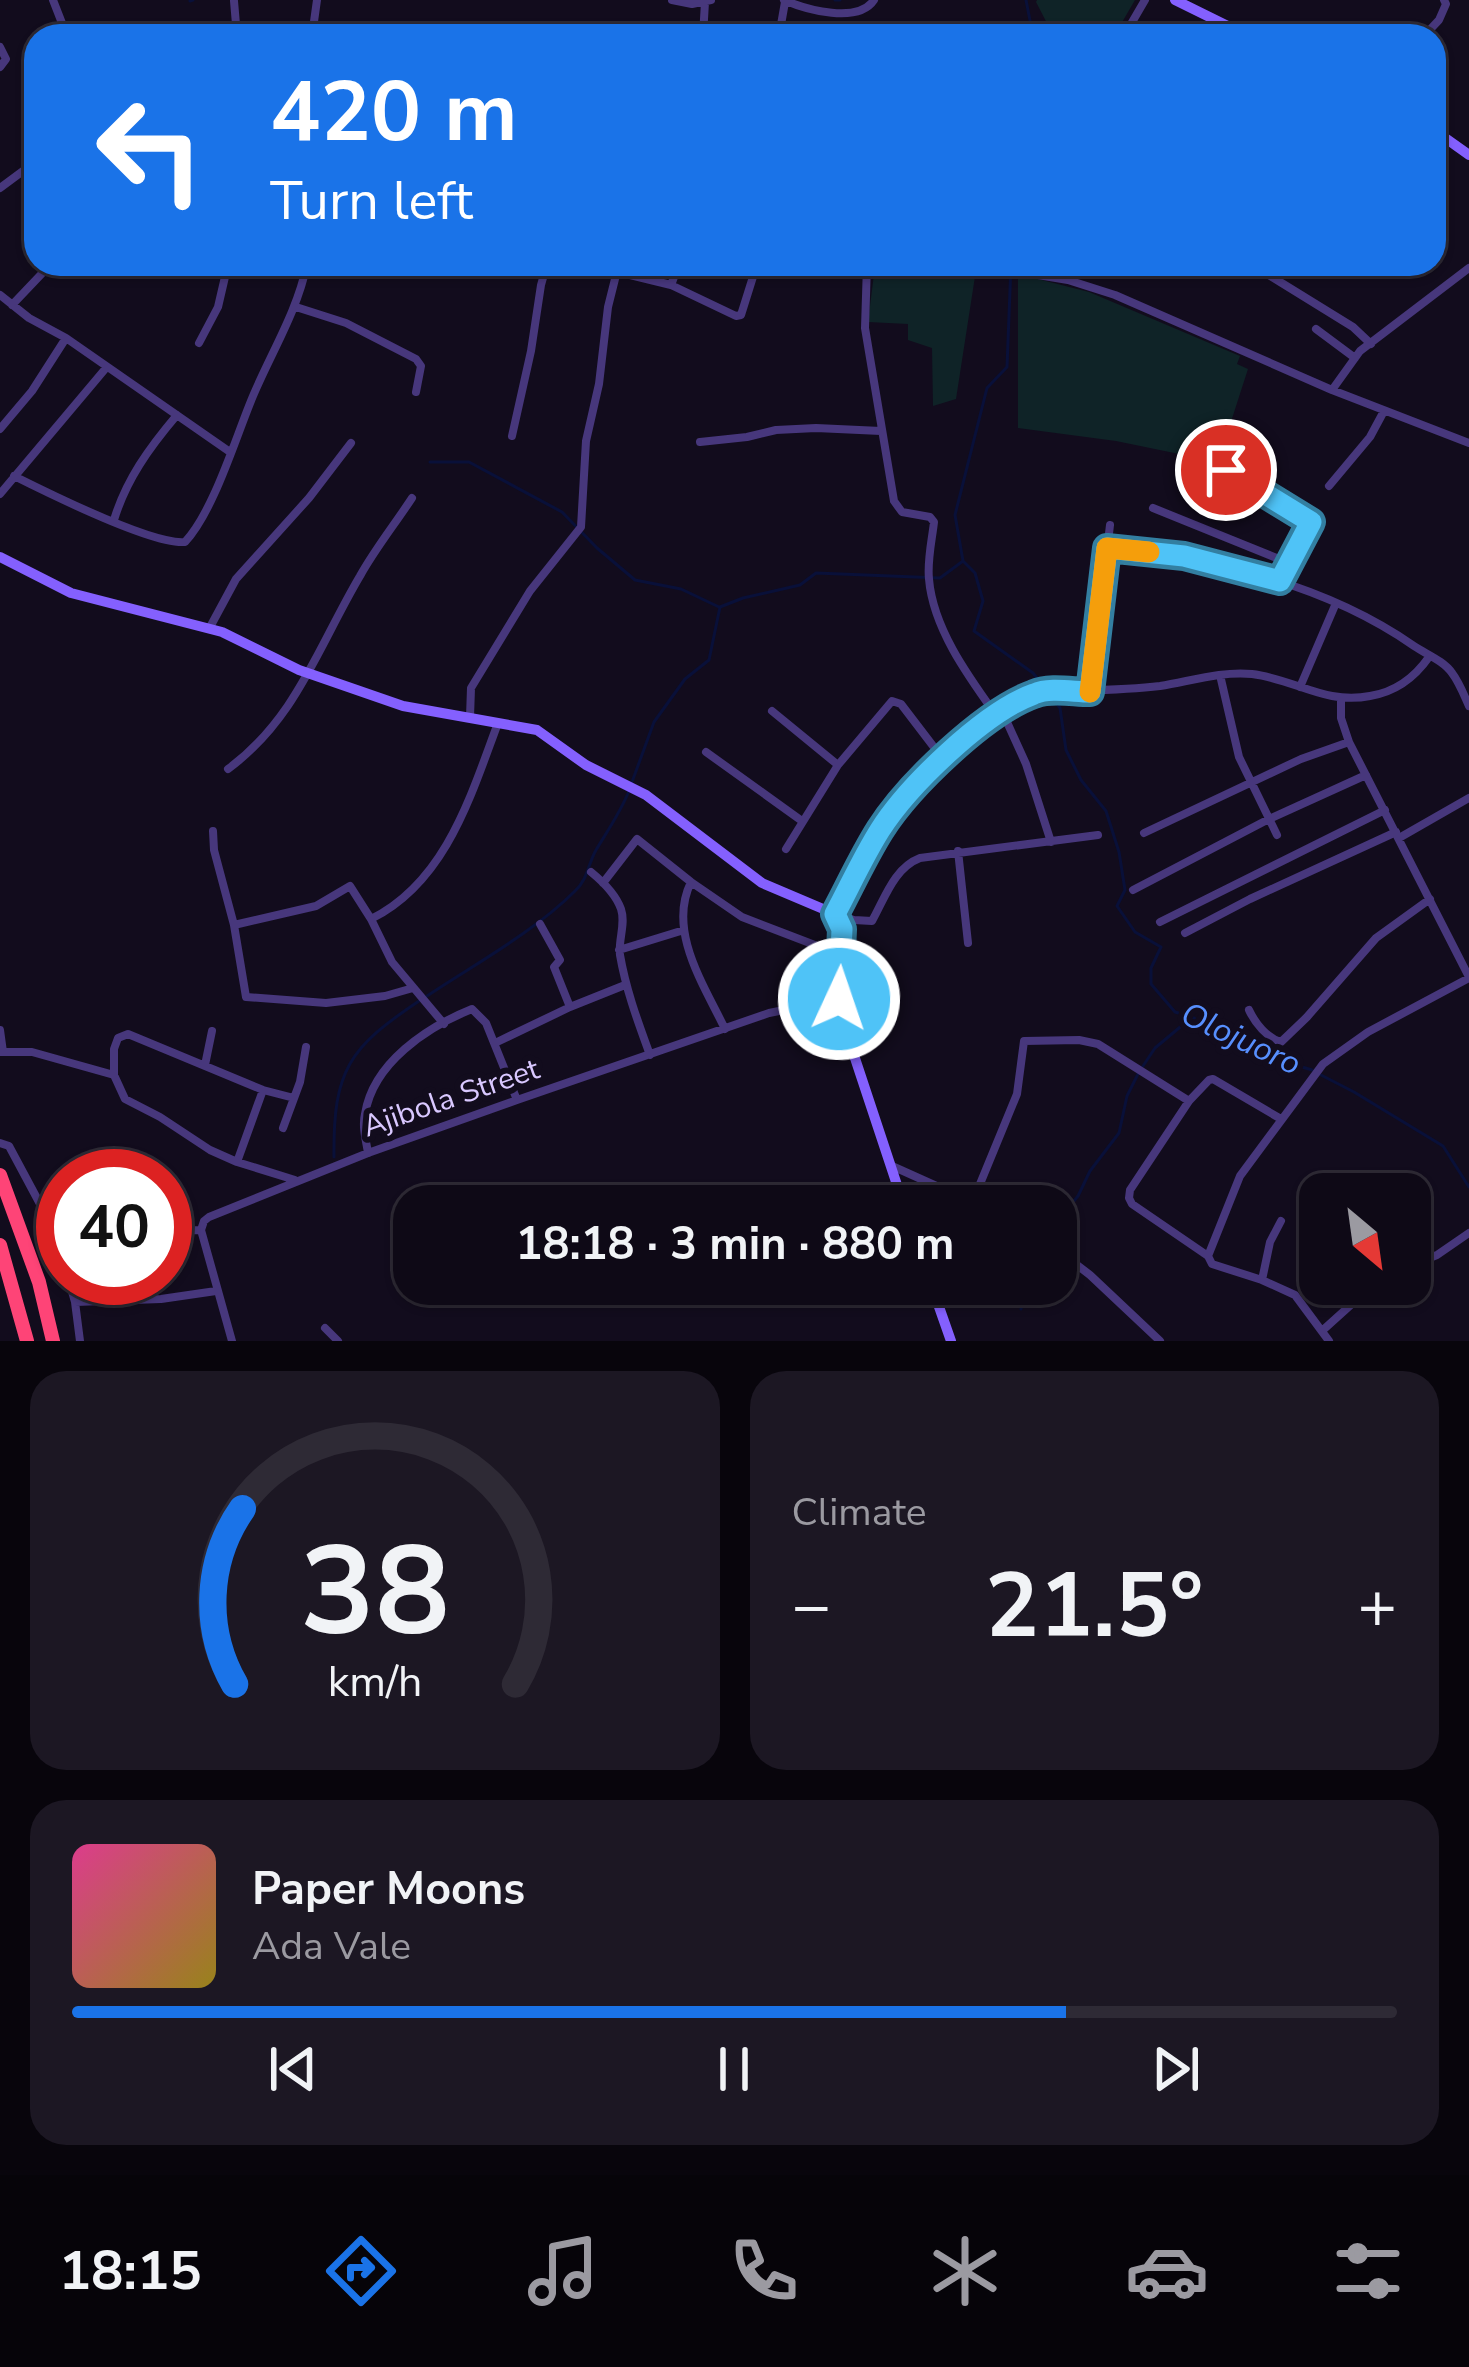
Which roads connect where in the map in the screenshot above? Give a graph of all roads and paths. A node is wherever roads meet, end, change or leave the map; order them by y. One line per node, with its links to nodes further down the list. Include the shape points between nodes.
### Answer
1 (672, 0): 4 (street)
2 (874, 0): 5 (street, via 856,13)
3 (1175, 0): 6 (street)
4 (708, 1)
5 (784, 1)
6 (1224, 24)
7 (0, 47): 8 (street)
8 (0, 67)
9 (1469, 268): 28 (street)
10 (39, 276): 23 (street)
11 (225, 276): 27 (street)
12 (304, 276): 24 (street)
13 (544, 276): 37 (street)
14 (616, 276): 65 (street, via 579,530 530,591 471,688)
15 (635, 276): 21 (street)
16 (675, 276): 21 (street)
17 (753, 276): 21 (street, via 736,316)
18 (867, 276): 36 (street, via 865,328)
19 (1047, 276): 31 (street, via 1115,295)
20 (1280, 276): 28 (street)
21 (671, 286)
22 (0, 295): 23 (street)
23 (12, 305): 26 (street)
24 (296, 307): 32 (street, via 416,359); 41 (street)
25 (1316, 329): 29 (street)
26 (66, 338): 30 (street); 35 (street)
27 (199, 343)
28 (1371, 344): 29 (street)
29 (1355, 358): 31 (street)
30 (106, 368): 34 (street); 43 (street)
31 (1332, 390): 33 (street)
32 (416, 392)
33 (1384, 411): 40 (street); 44 (street)
34 (177, 416): 41 (street); 48 (street, via 140,461)
35 (0, 429)
36 (880, 431): 38 (street, via 776,430); 64 (street, via 898,509 934,522 929,576 942,626)
37 (512, 436)
38 (700, 442)
39 (352, 443): 55 (street, via 236,579)
40 (1469, 443)
41 (230, 452): 48 (street, via 185,542)
42 (1226, 470): 52 (street, via 1311,522)
43 (14, 476): 45 (street); 48 (street)
44 (1329, 486)
45 (2, 487)
46 (412, 498): 57 (street)
47 (1154, 508): 52 (street)
48 (114, 520)
49 (1110, 526): 50 (street)
50 (1107, 548): 53 (street, via 1184,556); 60 (street)
51 (0, 557): 55 (street, via 71,593)
52 (1289, 563): 53 (street)
53 (1280, 581): 54 (street)
54 (1336, 604): 56 (street); 59 (street)
55 (208, 629): 57 (street)
56 (1429, 657): 61 (street, via 1415,676 1384,692); 62 (street, via 1452,672)
57 (307, 673): 65 (street); 71 (street, via 285,713)
58 (1220, 675): 59 (street); 60 (street); 73 (street)
59 (1300, 687): 61 (street)
60 (1090, 692): 64 (street, via 1040,692)
61 (1341, 700): 67 (street)
62 (1469, 706)
63 (772, 711): 70 (street)
64 (999, 713): 69 (street); 83 (street)
65 (470, 718): 66 (street)
66 (499, 722): 91 (street, via 537,730 631,786 762,883); 92 (street, via 453,838 401,901)
67 (1349, 742): 72 (street); 73 (street)
68 (706, 752): 77 (street)
69 (944, 759): 70 (street, via 897,701); 91 (street, via 882,827)
70 (838, 764): 77 (street)
71 (228, 769)
72 (1366, 775): 75 (street); 76 (street)
73 (1250, 782): 76 (street); 79 (street)
74 (1469, 798): 82 (street)
75 (1384, 810): 82 (street); 93 (street)
76 (1268, 819): 81 (street); 89 (street)
77 (802, 821): 84 (street)
78 (214, 831): 95 (street)
79 (1144, 833)
80 (1098, 836): 83 (street)
81 (1277, 836)
82 (1398, 836): 90 (street); 97 (street)
83 (1051, 842): 85 (street)
84 (786, 849)
85 (958, 851): 91 (street, via 908,863 872,921); 98 (street)
86 (591, 872): 88 (street)
87 (691, 882): 88 (street, via 637,838); 96 (street); 100 (street, via 750,921)
88 (603, 883): 99 (street, via 621,909)
89 (1133, 890)
90 (1430, 898): 101 (street); 106 (street, via 1364,951 1281,1042)
91 (835, 914): 100 (street)
92 (371, 919): 95 (street, via 350,886 316,906); 103 (street)
93 (1160, 922)
94 (540, 924): 105 (street, via 560,960 554,967)
95 (234, 925): 103 (street, via 246,997 326,1003)
96 (683, 930): 99 (street); 108 (street)
97 (1185, 933)
98 (968, 944)
99 (619, 950): 102 (street)
100 (841, 955): 104 (street)
101 (1469, 977): 121 (street, via 1323,1064)
102 (626, 985): 105 (street); 114 (street)
103 (413, 988): 107 (street)
104 (839, 999): 108 (street, Ajibola Street); 126 (street)
105 (570, 1007): 111 (street)
106 (1249, 1010)
107 (444, 1024): 111 (street, via 472,1009); 124 (street, via 386,1066 366,1108)
108 (725, 1029): 114 (street, Ajibola Street)
109 (0, 1030): 113 (street)
110 (212, 1031): 115 (street)
111 (495, 1043): 119 (street)
112 (306, 1047): 118 (street)
113 (1, 1052): 116 (street, via 32,1052)
114 (650, 1055): 119 (street, Ajibola Street)
115 (205, 1065): 116 (street, via 128,1034 114,1049); 117 (street)
116 (114, 1075): 125 (street, via 125,1100)
117 (263, 1090): 118 (street); 125 (street)
118 (294, 1098): 122 (street)
119 (518, 1100): 124 (street, Ajibola Street)
120 (1189, 1101): 121 (street, via 1213,1079); 131 (street, via 1098,1045 1024,1041 1017,1094); 138 (street, via 1129,1198)
121 (1281, 1119): 138 (street, via 1240,1176)
122 (283, 1128)
123 (0, 1143): 132 (street, via 10,1146)
124 (368, 1153): 128 (street, Ajibola Street)
125 (237, 1162): 128 (street)
126 (890, 1165): 129 (street); 130 (street)
127 (0, 1175): 150 (highway)
128 (298, 1181): 135 (street, Ajibola Street, via 209,1217)
129 (897, 1185)
130 (936, 1185)
131 (984, 1185)
132 (36, 1195)
133 (1281, 1221): 141 (street)
134 (192, 1230): 135 (street)
135 (200, 1230): 142 (street)
136 (1469, 1233): 139 (street)
137 (0, 1245): 149 (highway)
138 (1208, 1256): 141 (street)
139 (1431, 1257)
140 (1077, 1265): 155 (street)
141 (1262, 1280): 148 (street, via 1294,1294)
142 (216, 1291): 143 (street); 152 (street)
143 (192, 1294)
144 (75, 1305): 151 (street)
145 (938, 1305): 154 (street)
146 (1350, 1305): 148 (street)
147 (325, 1328): 153 (street)
148 (1322, 1330): 156 (street)
149 (27, 1341)
150 (53, 1341)
151 (80, 1341)
152 (232, 1341)
153 (338, 1341)
154 (951, 1341)
155 (1160, 1341)
156 (1329, 1341)

